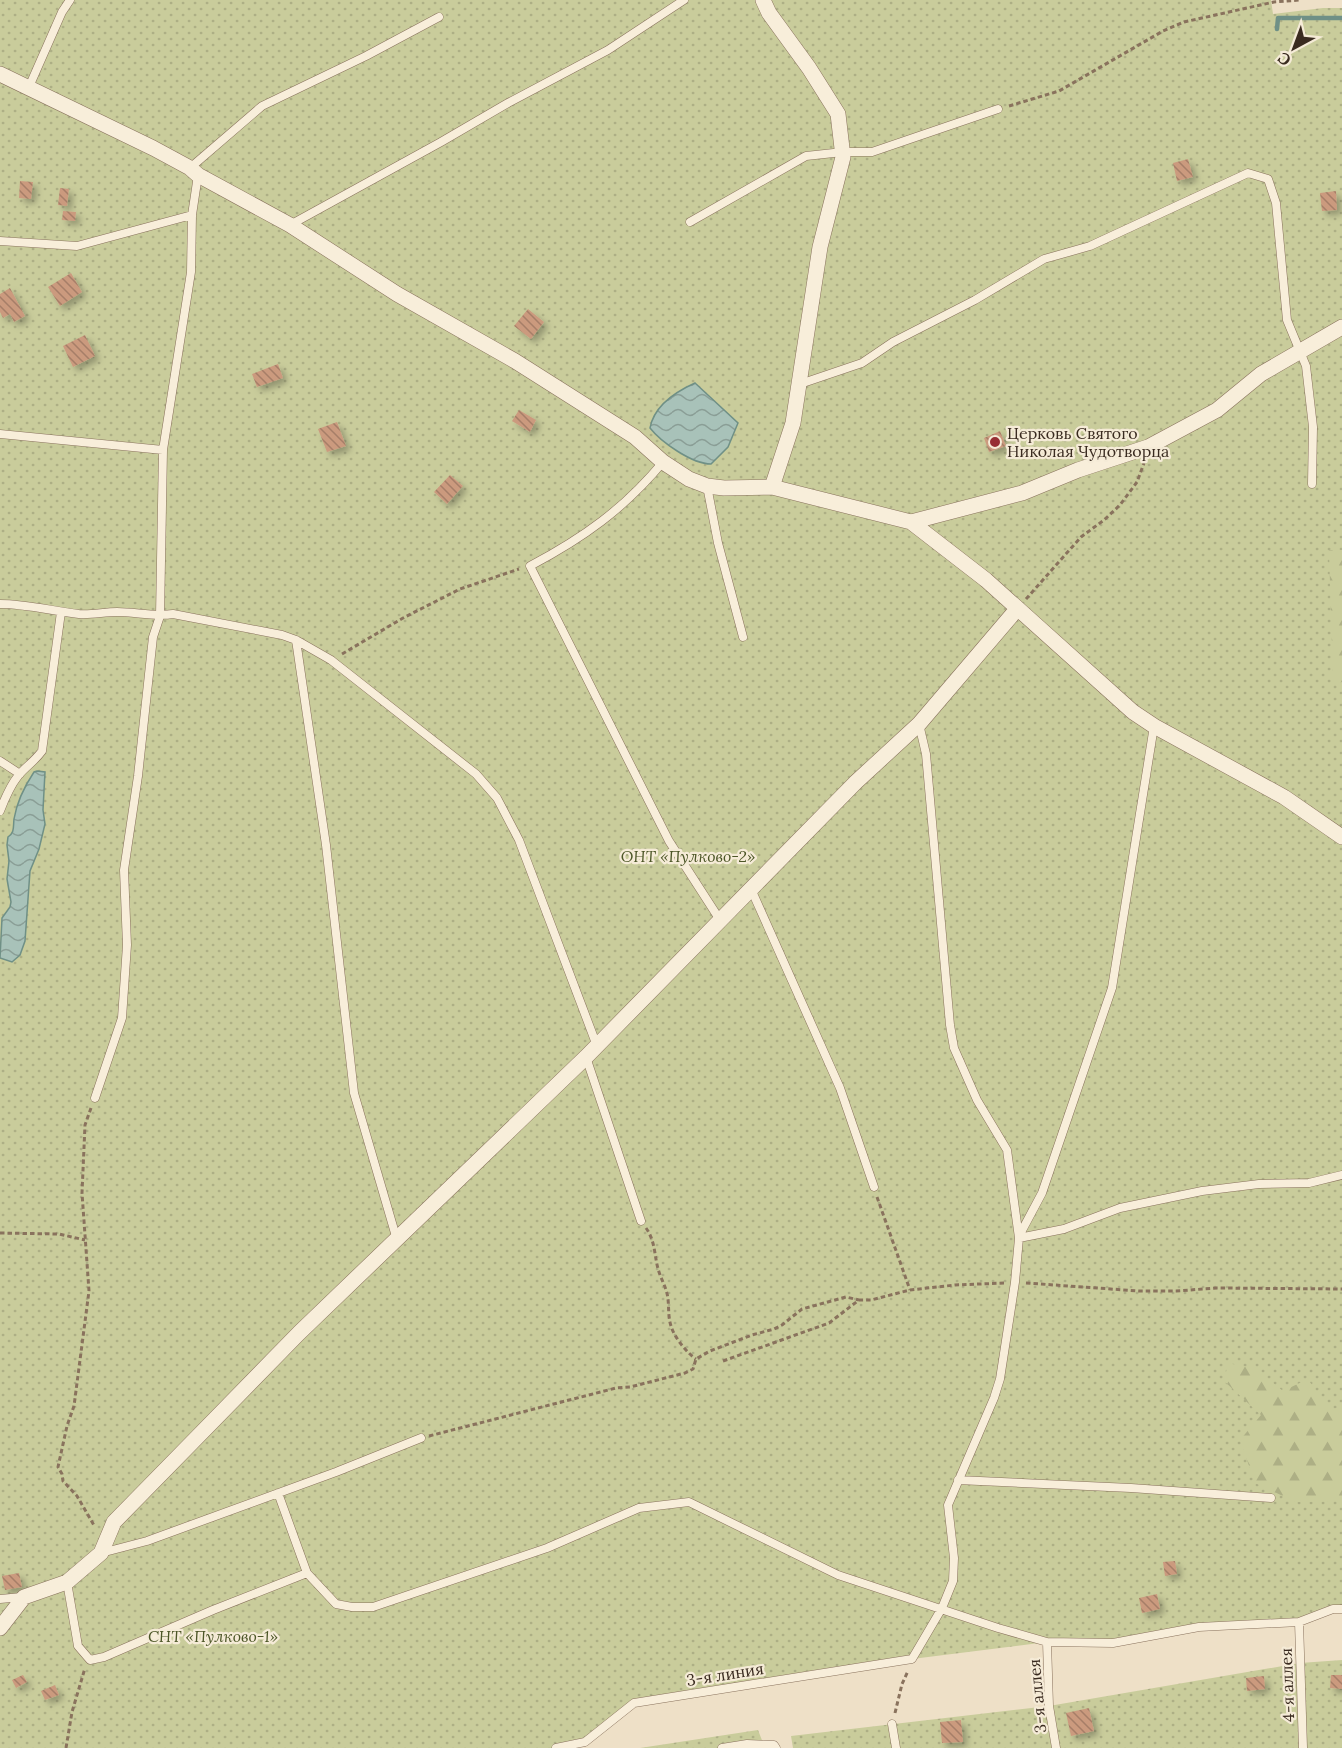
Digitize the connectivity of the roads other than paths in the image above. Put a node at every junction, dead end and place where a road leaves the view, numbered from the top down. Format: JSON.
{"nodes":[{"id":1,"x":70,"y":0,"type":"edge"},
{"id":2,"x":684,"y":0,"type":"edge"},
{"id":3,"x":763,"y":0,"type":"edge"},
{"id":4,"x":439,"y":17,"type":"dead end"},
{"id":5,"x":0,"y":74,"type":"edge"},
{"id":6,"x":29,"y":87,"type":"junction"},
{"id":7,"x":998,"y":109,"type":"road end"},
{"id":8,"x":843,"y":152,"type":"junction"},
{"id":9,"x":194,"y":172,"type":"junction"},
{"id":10,"x":192,"y":215,"type":"junction"},
{"id":11,"x":690,"y":222,"type":"dead end"},
{"id":12,"x":290,"y":225,"type":"junction"},
{"id":13,"x":0,"y":240,"type":"edge"},
{"id":14,"x":1342,"y":327,"type":"edge"},
{"id":15,"x":1299,"y":352,"type":"junction"},
{"id":16,"x":800,"y":384,"type":"junction"},
{"id":17,"x":0,"y":434,"type":"edge"},
{"id":18,"x":163,"y":450,"type":"junction"},
{"id":19,"x":663,"y":462,"type":"junction"},
{"id":20,"x":1312,"y":484,"type":"dead end"},
{"id":21,"x":707,"y":486,"type":"junction"},
{"id":22,"x":772,"y":487,"type":"junction"},
{"id":23,"x":911,"y":522,"type":"junction"},
{"id":24,"x":0,"y":604,"type":"edge"},
{"id":25,"x":1017,"y":609,"type":"junction"},
{"id":26,"x":60,"y":612,"type":"junction"},
{"id":27,"x":160,"y":616,"type":"junction"},
{"id":28,"x":743,"y":637,"type":"dead end"},
{"id":29,"x":296,"y":640,"type":"junction"},
{"id":30,"x":919,"y":724,"type":"junction"},
{"id":31,"x":1154,"y":726,"type":"junction"},
{"id":32,"x":0,"y":761,"type":"edge"},
{"id":33,"x":20,"y":774,"type":"junction"},
{"id":34,"x":0,"y":811,"type":"edge"},
{"id":35,"x":1342,"y":837,"type":"edge"},
{"id":36,"x":751,"y":889,"type":"junction"},
{"id":37,"x":720,"y":920,"type":"junction"},
{"id":38,"x":592,"y":1051,"type":"junction"},
{"id":39,"x":95,"y":1098,"type":"road end"},
{"id":40,"x":1342,"y":1175,"type":"edge"},
{"id":41,"x":874,"y":1187,"type":"road end"},
{"id":42,"x":641,"y":1221,"type":"road end"},
{"id":43,"x":1019,"y":1238,"type":"junction"},
{"id":44,"x":397,"y":1240,"type":"junction"},
{"id":45,"x":421,"y":1438,"type":"road end"},
{"id":46,"x":958,"y":1480,"type":"junction"},
{"id":47,"x":279,"y":1492,"type":"junction"},
{"id":48,"x":1271,"y":1498,"type":"dead end"},
{"id":49,"x":103,"y":1548,"type":"junction"},
{"id":50,"x":307,"y":1573,"type":"junction"},
{"id":51,"x":67,"y":1582,"type":"junction"},
{"id":52,"x":24,"y":1597,"type":"junction"},
{"id":53,"x":0,"y":1599,"type":"edge"},
{"id":54,"x":942,"y":1608,"type":"junction"},
{"id":55,"x":1342,"y":1609,"type":"edge"},
{"id":56,"x":1299,"y":1622,"type":"junction"},
{"id":57,"x":0,"y":1628,"type":"edge"},
{"id":58,"x":1047,"y":1642,"type":"junction"},
{"id":59,"x":892,"y":1724,"type":"road end"},
{"id":60,"x":556,"y":1748,"type":"edge"},
{"id":61,"x":722,"y":1748,"type":"edge"},
{"id":62,"x":776,"y":1748,"type":"edge"},
{"id":63,"x":896,"y":1748,"type":"edge"},
{"id":64,"x":1056,"y":1748,"type":"edge"},
{"id":65,"x":1303,"y":1748,"type":"edge"}],
"edges":[{"from":1,"to":6,"type":"lane"},
{"from":2,"to":12,"type":"lane"},
{"from":3,"to":8,"type":"street"},
{"from":4,"to":9,"type":"lane"},
{"from":5,"to":6,"type":"street"},
{"from":6,"to":9,"type":"street"},
{"from":7,"to":8,"type":"lane"},
{"from":8,"to":11,"type":"lane"},
{"from":8,"to":16,"type":"street"},
{"from":9,"to":10,"type":"lane"},
{"from":9,"to":12,"type":"street"},
{"from":10,"to":13,"type":"lane"},
{"from":10,"to":18,"type":"lane"},
{"from":12,"to":19,"type":"street"},
{"from":14,"to":15,"type":"street"},
{"from":15,"to":16,"type":"lane"},
{"from":15,"to":20,"type":"lane"},
{"from":15,"to":23,"type":"street"},
{"from":16,"to":22,"type":"street"},
{"from":17,"to":18,"type":"lane"},
{"from":18,"to":27,"type":"lane"},
{"from":19,"to":21,"type":"street"},
{"from":19,"to":37,"type":"lane"},
{"from":21,"to":22,"type":"street"},
{"from":21,"to":28,"type":"lane"},
{"from":22,"to":23,"type":"street"},
{"from":23,"to":25,"type":"street"},
{"from":24,"to":26,"type":"lane"},
{"from":25,"to":30,"type":"street"},
{"from":25,"to":31,"type":"street"},
{"from":26,"to":27,"type":"lane"},
{"from":26,"to":33,"type":"lane"},
{"from":27,"to":29,"type":"lane"},
{"from":27,"to":39,"type":"lane"},
{"from":29,"to":38,"type":"lane"},
{"from":29,"to":44,"type":"lane"},
{"from":30,"to":36,"type":"street"},
{"from":30,"to":43,"type":"lane"},
{"from":31,"to":35,"type":"street"},
{"from":31,"to":43,"type":"lane"},
{"from":32,"to":33,"type":"lane"},
{"from":33,"to":34,"type":"lane"},
{"from":36,"to":37,"type":"street"},
{"from":36,"to":41,"type":"lane"},
{"from":37,"to":38,"type":"street"},
{"from":38,"to":42,"type":"lane"},
{"from":38,"to":44,"type":"street"},
{"from":40,"to":43,"type":"lane"},
{"from":43,"to":46,"type":"lane"},
{"from":44,"to":49,"type":"street"},
{"from":45,"to":47,"type":"lane"},
{"from":46,"to":48,"type":"lane"},
{"from":46,"to":54,"type":"lane"},
{"from":47,"to":49,"type":"lane"},
{"from":47,"to":50,"type":"lane"},
{"from":49,"to":51,"type":"street"},
{"from":50,"to":51,"type":"lane"},
{"from":50,"to":54,"type":"lane"},
{"from":51,"to":52,"type":"street"},
{"from":52,"to":53,"type":"lane"},
{"from":52,"to":57,"type":"street"},
{"from":54,"to":58,"type":"lane"},
{"from":54,"to":60,"type":"lane","name":"3-я линия"},
{"from":55,"to":56,"type":"lane"},
{"from":56,"to":58,"type":"lane"},
{"from":56,"to":65,"type":"lane","name":"4-я аллея"},
{"from":58,"to":64,"type":"lane","name":"3-я аллея"},
{"from":59,"to":63,"type":"lane"},
{"from":61,"to":62,"type":"lane"}]}
